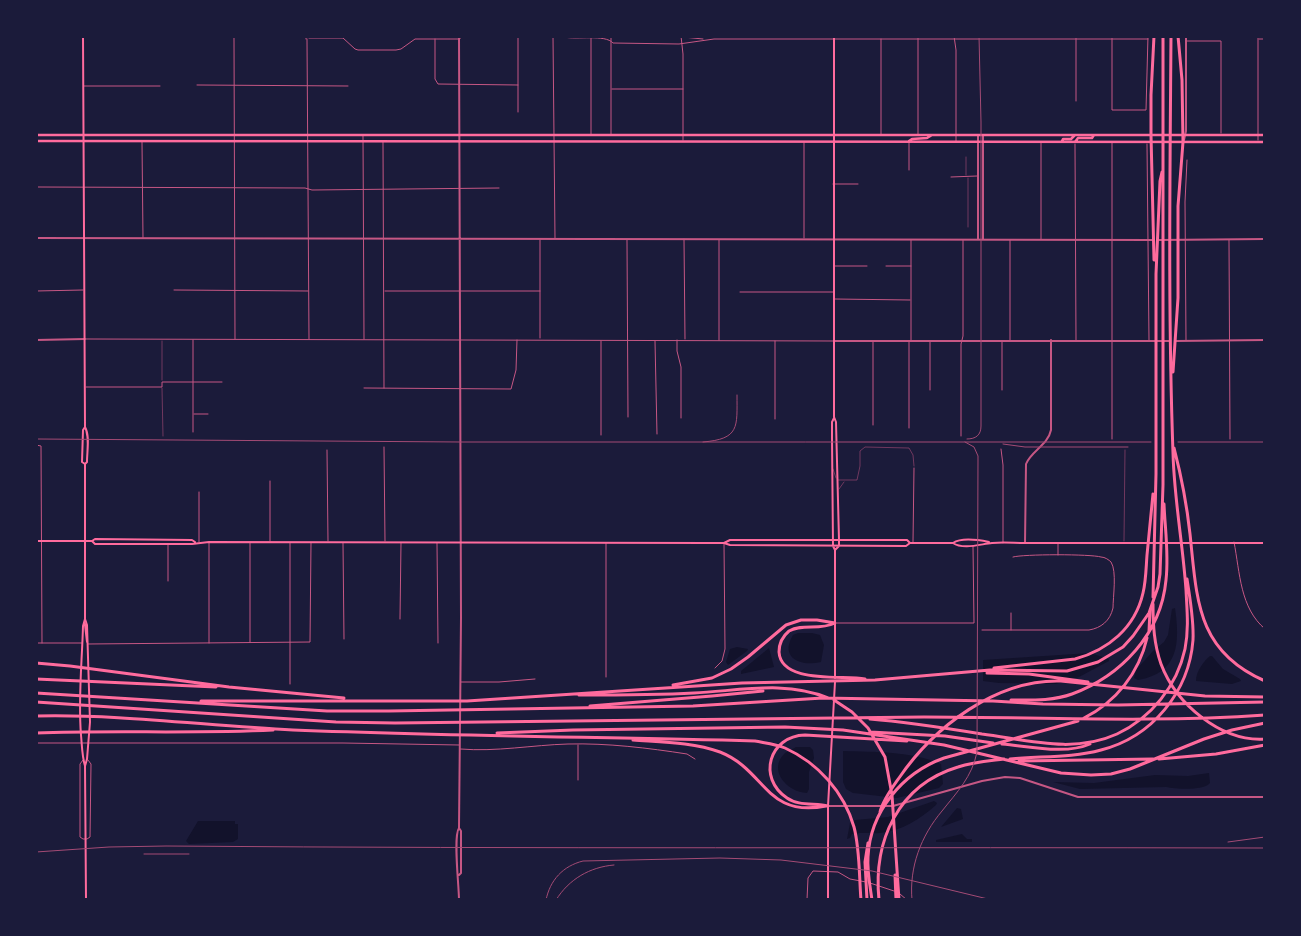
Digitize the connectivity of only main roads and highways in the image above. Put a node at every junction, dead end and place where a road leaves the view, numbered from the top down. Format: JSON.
{"nodes":[{"id":1,"x":1154,"y":36,"type":"edge"},
{"id":2,"x":1163,"y":36,"type":"edge"},
{"id":3,"x":1172,"y":36,"type":"edge"},
{"id":4,"x":1178,"y":36,"type":"edge"},
{"id":5,"x":83,"y":37,"type":"edge"},
{"id":6,"x":834,"y":37,"type":"edge"},
{"id":7,"x":84,"y":134,"type":"junction"},
{"id":8,"x":1151,"y":134,"type":"junction"},
{"id":9,"x":1184,"y":134,"type":"junction"},
{"id":10,"x":36,"y":135,"type":"edge"},
{"id":11,"x":833,"y":135,"type":"junction"},
{"id":12,"x":932,"y":135,"type":"junction"},
{"id":13,"x":1075,"y":135,"type":"junction"},
{"id":14,"x":1094,"y":135,"type":"junction"},
{"id":15,"x":1265,"y":135,"type":"edge"},
{"id":16,"x":36,"y":141,"type":"edge"},
{"id":17,"x":84,"y":141,"type":"junction"},
{"id":18,"x":832,"y":141,"type":"junction"},
{"id":19,"x":909,"y":141,"type":"junction"},
{"id":20,"x":1061,"y":142,"type":"junction"},
{"id":21,"x":1075,"y":142,"type":"junction"},
{"id":22,"x":1183,"y":142,"type":"junction"},
{"id":23,"x":1265,"y":142,"type":"edge"},
{"id":24,"x":1149,"y":143,"type":"junction"},
{"id":25,"x":1164,"y":168,"type":"junction"},
{"id":26,"x":1155,"y":224,"type":"junction"},
{"id":27,"x":1173,"y":355,"type":"junction"},
{"id":28,"x":834,"y":417,"type":"junction"},
{"id":29,"x":1174,"y":457,"type":"junction"},
{"id":30,"x":1156,"y":474,"type":"junction"},
{"id":31,"x":1163,"y":526,"type":"junction"},
{"id":32,"x":833,"y":540,"type":"junction"},
{"id":33,"x":839,"y":540,"type":"junction"},
{"id":34,"x":36,"y":541,"type":"edge"},
{"id":35,"x":86,"y":541,"type":"junction"},
{"id":36,"x":92,"y":541,"type":"junction"},
{"id":37,"x":197,"y":542,"type":"junction"},
{"id":38,"x":724,"y":543,"type":"junction"},
{"id":39,"x":912,"y":543,"type":"junction"},
{"id":40,"x":953,"y":543,"type":"junction"},
{"id":41,"x":991,"y":543,"type":"junction"},
{"id":42,"x":1265,"y":543,"type":"edge"},
{"id":43,"x":833,"y":546,"type":"junction"},
{"id":44,"x":839,"y":546,"type":"junction"},
{"id":45,"x":835,"y":550,"type":"junction"},
{"id":46,"x":1184,"y":559,"type":"junction"},
{"id":47,"x":1153,"y":589,"type":"junction"},
{"id":48,"x":85,"y":619,"type":"junction"},
{"id":49,"x":84,"y":623,"type":"junction"},
{"id":50,"x":835,"y":623,"type":"junction"},
{"id":51,"x":87,"y":644,"type":"junction"},
{"id":52,"x":36,"y":663,"type":"edge"},
{"id":53,"x":977,"y":672,"type":"junction"},
{"id":54,"x":826,"y":678,"type":"junction"},
{"id":55,"x":36,"y":679,"type":"edge"},
{"id":56,"x":81,"y":680,"type":"junction"},
{"id":57,"x":89,"y":680,"type":"junction"},
{"id":58,"x":1265,"y":681,"type":"edge"},
{"id":59,"x":1101,"y":685,"type":"junction"},
{"id":60,"x":229,"y":687,"type":"junction"},
{"id":61,"x":649,"y":688,"type":"junction"},
{"id":62,"x":783,"y":688,"type":"junction"},
{"id":63,"x":36,"y":693,"type":"edge"},
{"id":64,"x":555,"y":695,"type":"junction"},
{"id":65,"x":1265,"y":697,"type":"edge"},
{"id":66,"x":362,"y":700,"type":"junction"},
{"id":67,"x":168,"y":701,"type":"junction"},
{"id":68,"x":993,"y":701,"type":"junction"},
{"id":69,"x":36,"y":702,"type":"edge"},
{"id":70,"x":1265,"y":702,"type":"edge"},
{"id":71,"x":556,"y":708,"type":"junction"},
{"id":72,"x":1265,"y":715,"type":"edge"},
{"id":73,"x":36,"y":717,"type":"edge"},
{"id":74,"x":847,"y":717,"type":"junction"},
{"id":75,"x":1265,"y":723,"type":"edge"},
{"id":76,"x":290,"y":730,"type":"junction"},
{"id":77,"x":852,"y":731,"type":"junction"},
{"id":78,"x":81,"y":732,"type":"junction"},
{"id":79,"x":89,"y":732,"type":"junction"},
{"id":80,"x":36,"y":733,"type":"edge"},
{"id":81,"x":467,"y":734,"type":"junction"},
{"id":82,"x":602,"y":738,"type":"junction"},
{"id":83,"x":1265,"y":739,"type":"edge"},
{"id":84,"x":923,"y":742,"type":"junction"},
{"id":85,"x":1096,"y":742,"type":"junction"},
{"id":86,"x":1265,"y":745,"type":"edge"},
{"id":87,"x":988,"y":761,"type":"junction"},
{"id":88,"x":85,"y":766,"type":"junction"},
{"id":89,"x":828,"y":806,"type":"junction"},
{"id":90,"x":880,"y":813,"type":"junction"},
{"id":91,"x":871,"y":839,"type":"junction"},
{"id":92,"x":86,"y":900,"type":"edge"},
{"id":93,"x":828,"y":900,"type":"edge"},
{"id":94,"x":861,"y":900,"type":"edge"},
{"id":95,"x":866,"y":900,"type":"edge"},
{"id":96,"x":872,"y":900,"type":"edge"},
{"id":97,"x":880,"y":900,"type":"edge"},
{"id":98,"x":898,"y":900,"type":"edge"}],
"edges":[{"from":1,"to":8,"type":"highway"},
{"from":2,"to":25,"type":"highway"},
{"from":3,"to":27,"type":"highway"},
{"from":4,"to":9,"type":"highway"},
{"from":5,"to":7,"type":"main road"},
{"from":6,"to":11,"type":"main road"},
{"from":7,"to":10,"type":"main road"},
{"from":7,"to":11,"type":"main road"},
{"from":7,"to":17,"type":"main road"},
{"from":8,"to":9,"type":"main road"},
{"from":8,"to":14,"type":"main road"},
{"from":8,"to":24,"type":"highway"},
{"from":9,"to":15,"type":"main road"},
{"from":9,"to":22,"type":"highway"},
{"from":11,"to":12,"type":"main road"},
{"from":11,"to":18,"type":"main road"},
{"from":12,"to":13,"type":"main road"},
{"from":12,"to":19,"type":"main road"},
{"from":13,"to":14,"type":"main road"},
{"from":13,"to":20,"type":"main road"},
{"from":14,"to":21,"type":"main road"},
{"from":16,"to":17,"type":"main road"},
{"from":17,"to":18,"type":"main road"},
{"from":17,"to":35,"type":"main road"},
{"from":18,"to":19,"type":"main road"},
{"from":18,"to":28,"type":"main road"},
{"from":19,"to":20,"type":"main road"},
{"from":20,"to":21,"type":"main road"},
{"from":21,"to":24,"type":"main road"},
{"from":22,"to":23,"type":"main road"},
{"from":22,"to":24,"type":"main road"},
{"from":22,"to":27,"type":"highway"},
{"from":24,"to":26,"type":"highway"},
{"from":25,"to":26,"type":"highway"},
{"from":25,"to":31,"type":"highway"},
{"from":26,"to":30,"type":"highway"},
{"from":27,"to":29,"type":"highway"},
{"from":28,"to":32,"type":"main road"},
{"from":28,"to":33,"type":"main road"},
{"from":29,"to":46,"type":"highway"},
{"from":29,"to":58,"type":"highway"},
{"from":30,"to":47,"type":"highway"},
{"from":30,"to":53,"type":"highway"},
{"from":31,"to":53,"type":"highway"},
{"from":31,"to":68,"type":"highway"},
{"from":32,"to":33,"type":"main road"},
{"from":32,"to":38,"type":"main road"},
{"from":32,"to":43,"type":"main road"},
{"from":33,"to":39,"type":"main road"},
{"from":33,"to":44,"type":"main road"},
{"from":34,"to":35,"type":"main road"},
{"from":35,"to":36,"type":"main road"},
{"from":35,"to":48,"type":"main road"},
{"from":36,"to":37,"type":"main road"},
{"from":36,"to":37,"type":"main road"},
{"from":37,"to":38,"type":"main road"},
{"from":38,"to":43,"type":"main road"},
{"from":39,"to":40,"type":"main road"},
{"from":39,"to":44,"type":"main road"},
{"from":40,"to":41,"type":"main road"},
{"from":40,"to":41,"type":"main road"},
{"from":41,"to":42,"type":"main road"},
{"from":43,"to":44,"type":"main road"},
{"from":43,"to":45,"type":"main road"},
{"from":44,"to":45,"type":"main road"},
{"from":45,"to":50,"type":"main road"},
{"from":46,"to":85,"type":"highway"},
{"from":46,"to":87,"type":"highway"},
{"from":47,"to":83,"type":"highway"},
{"from":47,"to":90,"type":"highway"},
{"from":48,"to":49,"type":"main road"},
{"from":48,"to":51,"type":"main road"},
{"from":49,"to":51,"type":"main road"},
{"from":49,"to":56,"type":"main road"},
{"from":50,"to":54,"type":"highway"},
{"from":50,"to":61,"type":"highway"},
{"from":50,"to":89,"type":"main road"},
{"from":51,"to":57,"type":"main road"},
{"from":52,"to":60,"type":"highway"},
{"from":53,"to":54,"type":"highway"},
{"from":53,"to":59,"type":"highway"},
{"from":54,"to":61,"type":"highway"},
{"from":55,"to":56,"type":"highway"},
{"from":56,"to":57,"type":"highway"},
{"from":56,"to":78,"type":"main road"},
{"from":57,"to":60,"type":"highway"},
{"from":57,"to":79,"type":"main road"},
{"from":59,"to":65,"type":"highway"},
{"from":59,"to":90,"type":"highway"},
{"from":60,"to":66,"type":"highway"},
{"from":61,"to":64,"type":"highway"},
{"from":62,"to":64,"type":"highway"},
{"from":62,"to":71,"type":"highway"},
{"from":62,"to":98,"type":"highway"},
{"from":63,"to":67,"type":"highway"},
{"from":64,"to":66,"type":"highway"},
{"from":66,"to":67,"type":"highway"},
{"from":67,"to":71,"type":"highway"},
{"from":68,"to":70,"type":"highway"},
{"from":68,"to":71,"type":"highway"},
{"from":69,"to":74,"type":"highway"},
{"from":72,"to":74,"type":"highway"},
{"from":73,"to":76,"type":"highway"},
{"from":74,"to":85,"type":"highway"},
{"from":75,"to":84,"type":"highway"},
{"from":76,"to":79,"type":"highway"},
{"from":76,"to":81,"type":"highway"},
{"from":77,"to":81,"type":"highway"},
{"from":77,"to":84,"type":"highway"},
{"from":77,"to":85,"type":"highway"},
{"from":78,"to":79,"type":"highway"},
{"from":78,"to":80,"type":"highway"},
{"from":78,"to":88,"type":"main road"},
{"from":79,"to":88,"type":"main road"},
{"from":81,"to":82,"type":"highway"},
{"from":82,"to":89,"type":"highway"},
{"from":82,"to":94,"type":"highway"},
{"from":84,"to":89,"type":"highway"},
{"from":86,"to":87,"type":"highway"},
{"from":87,"to":97,"type":"highway"},
{"from":88,"to":92,"type":"main road"},
{"from":89,"to":93,"type":"main road"},
{"from":90,"to":91,"type":"highway"},
{"from":91,"to":95,"type":"highway"},
{"from":91,"to":96,"type":"highway"}]}
